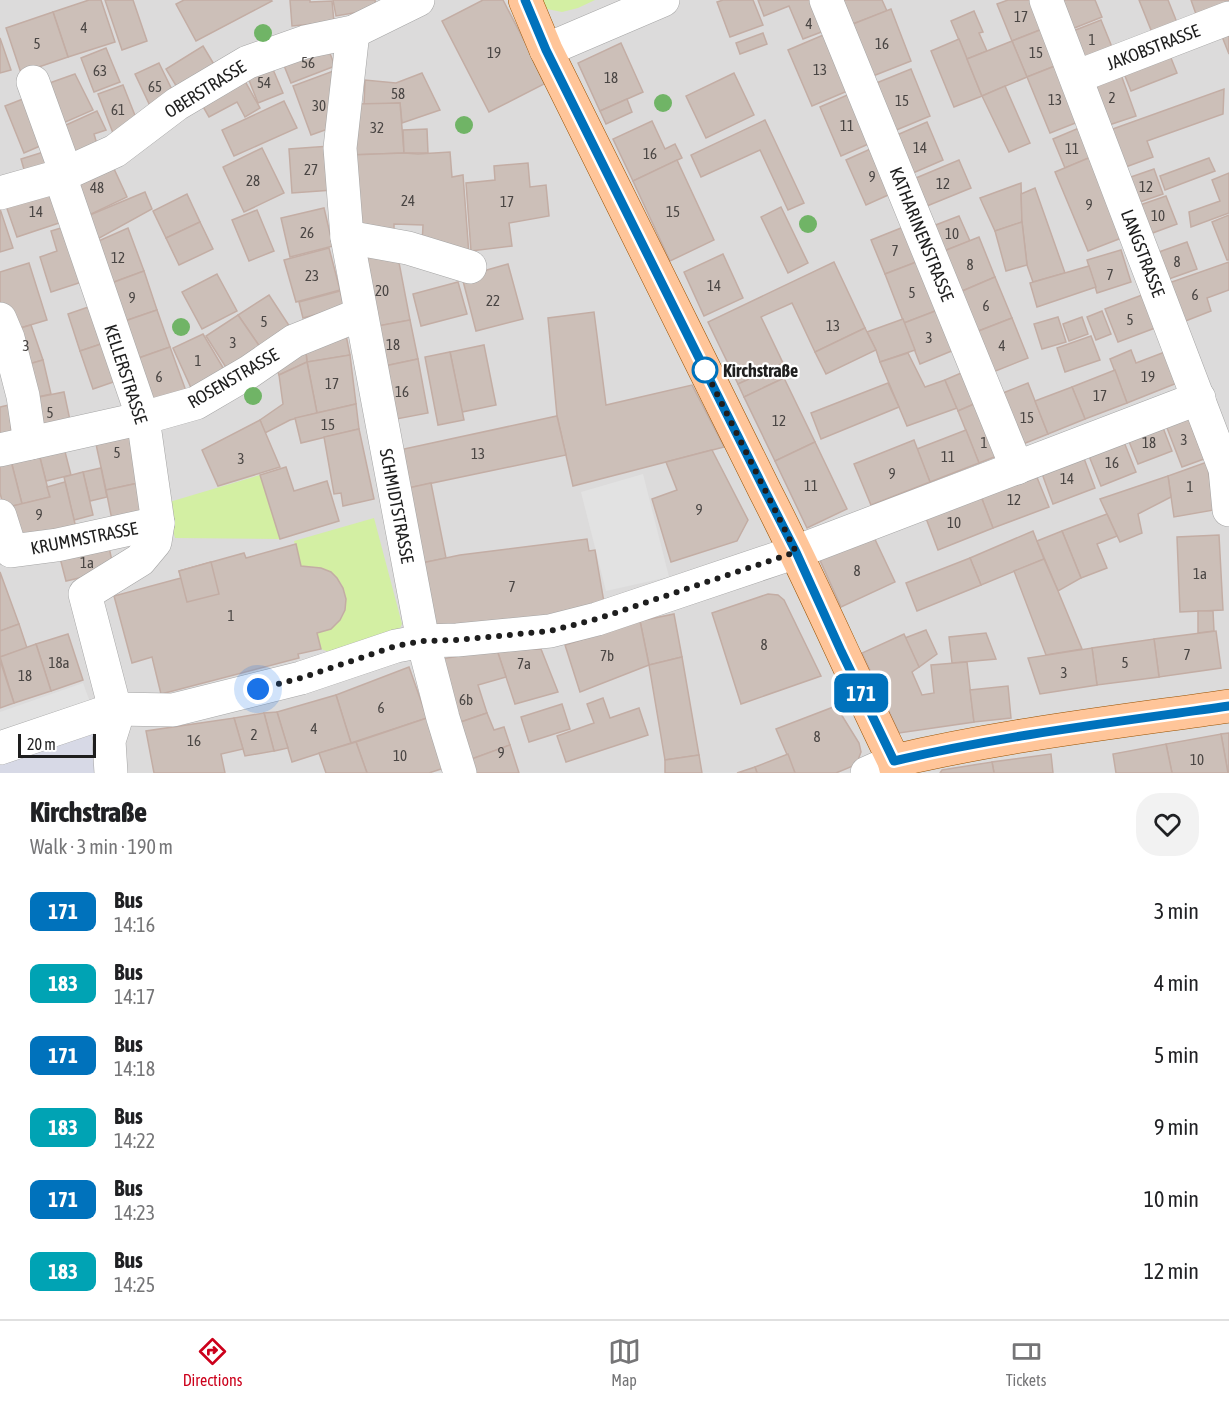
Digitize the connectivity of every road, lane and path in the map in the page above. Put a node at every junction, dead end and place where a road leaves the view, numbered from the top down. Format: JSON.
{"nodes":[{"id":1,"x":418,"y":0,"type":"edge"},
{"id":2,"x":525,"y":0,"type":"edge"},
{"id":3,"x":663,"y":0,"type":"edge"},
{"id":4,"x":826,"y":0,"type":"edge"},
{"id":5,"x":1046,"y":0,"type":"edge"},
{"id":6,"x":1229,"y":18,"type":"edge"},
{"id":7,"x":353,"y":32,"type":"junction"},
{"id":8,"x":546,"y":50,"type":"junction"},
{"id":9,"x":1076,"y":77,"type":"junction"},
{"id":10,"x":33,"y":82,"type":"dead end"},
{"id":11,"x":60,"y":177,"type":"junction"},
{"id":12,"x":0,"y":193,"type":"edge"},
{"id":13,"x":347,"y":237,"type":"junction"},
{"id":14,"x":470,"y":267,"type":"dead end"},
{"id":15,"x":361,"y":314,"type":"junction"},
{"id":16,"x":0,"y":319,"type":"edge"},
{"id":17,"x":1199,"y":398,"type":"junction"},
{"id":18,"x":143,"y":418,"type":"junction"},
{"id":19,"x":15,"y":446,"type":"edge"},
{"id":20,"x":1017,"y":468,"type":"junction"},
{"id":21,"x":1227,"y":468,"type":"edge"},
{"id":22,"x":1229,"y":510,"type":"edge"},
{"id":23,"x":0,"y":516,"type":"edge"},
{"id":24,"x":158,"y":523,"type":"junction"},
{"id":25,"x":796,"y":552,"type":"junction"},
{"id":26,"x":423,"y":641,"type":"junction"},
{"id":27,"x":1229,"y":706,"type":"edge"},
{"id":28,"x":115,"y":709,"type":"junction"},
{"id":29,"x":0,"y":748,"type":"edge"},
{"id":30,"x":886,"y":769,"type":"edge"},
{"id":31,"x":111,"y":773,"type":"edge"},
{"id":32,"x":460,"y":773,"type":"edge"}],
"edges":[{"from":1,"to":7,"type":"street","name":"OBERSTRASSE"},
{"from":2,"to":8,"type":"main road"},
{"from":3,"to":8,"type":"street"},
{"from":4,"to":20,"type":"street","name":"KATHARINENSTRASSE"},
{"from":5,"to":9,"type":"street","name":"LANGSTRASSE"},
{"from":6,"to":9,"type":"street","name":"JAKOBSTRASSE"},
{"from":7,"to":11,"type":"street","name":"OBERSTRASSE"},
{"from":7,"to":13,"type":"street","name":"SCHMIDTSTRASSE"},
{"from":8,"to":25,"type":"main road"},
{"from":9,"to":17,"type":"street","name":"LANGSTRASSE"},
{"from":10,"to":11,"type":"street","name":"KELLERSTRASSE"},
{"from":11,"to":12,"type":"street","name":"OBERSTRASSE"},
{"from":11,"to":18,"type":"street","name":"KELLERSTRASSE"},
{"from":13,"to":14,"type":"street"},
{"from":13,"to":15,"type":"street","name":"SCHMIDTSTRASSE"},
{"from":15,"to":18,"type":"street","name":"ROSENSTRASSE"},
{"from":15,"to":26,"type":"street","name":"SCHMIDTSTRASSE"},
{"from":16,"to":19,"type":"street"},
{"from":17,"to":20,"type":"street"},
{"from":17,"to":21,"type":"street","name":"LANGSTRASSE"},
{"from":18,"to":19,"type":"street","name":"ROSENSTRASSE"},
{"from":18,"to":24,"type":"street","name":"KELLERSTRASSE"},
{"from":20,"to":25,"type":"street"},
{"from":21,"to":22,"type":"street","name":"LANGSTRASSE"},
{"from":23,"to":24,"type":"street","name":"KRUMMSTRASSE"},
{"from":24,"to":28,"type":"street","name":"KELLERSTRASSE"},
{"from":25,"to":26,"type":"street"},
{"from":25,"to":30,"type":"main road"},
{"from":26,"to":28,"type":"street"},
{"from":26,"to":32,"type":"street","name":"SCHMIDTSTRASSE"},
{"from":27,"to":30,"type":"main road"},
{"from":28,"to":29,"type":"street"},
{"from":28,"to":31,"type":"street"}]}
